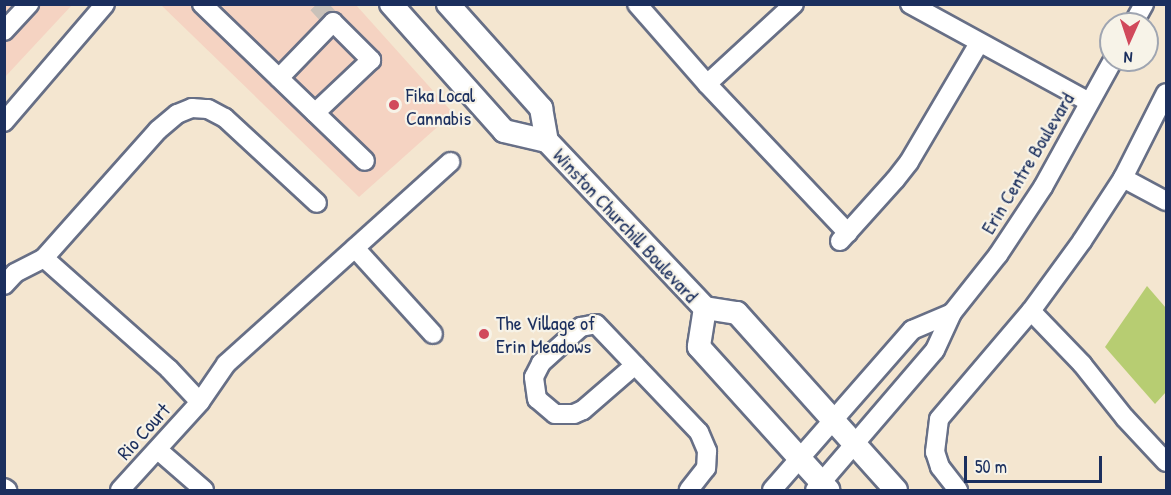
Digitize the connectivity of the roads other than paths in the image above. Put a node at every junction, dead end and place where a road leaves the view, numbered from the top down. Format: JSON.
{"nodes":[{"id":1,"x":28,"y":4,"type":"edge"},
{"id":2,"x":105,"y":4,"type":"edge"},
{"id":3,"x":202,"y":4,"type":"edge"},
{"id":4,"x":391,"y":4,"type":"edge"},
{"id":5,"x":448,"y":4,"type":"edge"},
{"id":6,"x":637,"y":4,"type":"edge"},
{"id":7,"x":794,"y":4,"type":"edge"},
{"id":8,"x":910,"y":4,"type":"edge"},
{"id":9,"x":4,"y":31,"type":"edge"},
{"id":10,"x":979,"y":43,"type":"junction"},
{"id":11,"x":1106,"y":72,"type":"edge"},
{"id":12,"x":279,"y":78,"type":"junction"},
{"id":13,"x":707,"y":84,"type":"junction"},
{"id":14,"x":1167,"y":93,"type":"edge"},
{"id":15,"x":1089,"y":102,"type":"junction"},
{"id":16,"x":8,"y":112,"type":"edge"},
{"id":17,"x":315,"y":113,"type":"junction"},
{"id":18,"x":547,"y":141,"type":"junction"},
{"id":19,"x":365,"y":161,"type":"dead end"},
{"id":20,"x":450,"y":162,"type":"dead end"},
{"id":21,"x":1123,"y":178,"type":"junction"},
{"id":22,"x":1167,"y":201,"type":"edge"},
{"id":23,"x":317,"y":203,"type":"dead end"},
{"id":24,"x":355,"y":248,"type":"junction"},
{"id":25,"x":44,"y":258,"type":"junction"},
{"id":26,"x":4,"y":285,"type":"edge"},
{"id":27,"x":705,"y":308,"type":"junction"},
{"id":28,"x":1031,"y":311,"type":"junction"},
{"id":29,"x":952,"y":313,"type":"junction"},
{"id":30,"x":433,"y":334,"type":"dead end"},
{"id":31,"x":636,"y":365,"type":"junction"},
{"id":32,"x":200,"y":402,"type":"junction"},
{"id":33,"x":833,"y":420,"type":"junction"},
{"id":34,"x":854,"y":444,"type":"junction"},
{"id":35,"x":158,"y":450,"type":"junction"},
{"id":36,"x":799,"y":459,"type":"junction"},
{"id":37,"x":1167,"y":462,"type":"edge"},
{"id":38,"x":821,"y":488,"type":"edge"},
{"id":39,"x":120,"y":490,"type":"edge"},
{"id":40,"x":204,"y":490,"type":"edge"},
{"id":41,"x":689,"y":490,"type":"edge"},
{"id":42,"x":772,"y":490,"type":"edge"},
{"id":43,"x":896,"y":490,"type":"edge"},
{"id":44,"x":958,"y":490,"type":"edge"}],
"edges":[{"from":1,"to":9,"type":"street"},
{"from":2,"to":16,"type":"street"},
{"from":3,"to":12,"type":"street"},
{"from":4,"to":18,"type":"main road","name":"Winston Churchill Boulevard"},
{"from":5,"to":18,"type":"main road","name":"Winston Churchill Boulevard"},
{"from":6,"to":13,"type":"street"},
{"from":7,"to":13,"type":"street"},
{"from":8,"to":10,"type":"street"},
{"from":10,"to":13,"type":"street"},
{"from":10,"to":15,"type":"street"},
{"from":11,"to":15,"type":"street","name":"Erin Centre Boulevard"},
{"from":12,"to":17,"type":"street"},
{"from":12,"to":17,"type":"street"},
{"from":14,"to":21,"type":"street"},
{"from":15,"to":29,"type":"street","name":"Erin Centre Boulevard"},
{"from":17,"to":19,"type":"street"},
{"from":18,"to":27,"type":"main road","name":"Winston Churchill Boulevard"},
{"from":20,"to":24,"type":"street","name":"Rio Court"},
{"from":21,"to":22,"type":"street"},
{"from":21,"to":28,"type":"street"},
{"from":23,"to":25,"type":"street"},
{"from":24,"to":30,"type":"street"},
{"from":24,"to":32,"type":"street","name":"Rio Court"},
{"from":25,"to":26,"type":"street"},
{"from":25,"to":32,"type":"street"},
{"from":27,"to":33,"type":"main road","name":"Winston Churchill Boulevard"},
{"from":27,"to":36,"type":"main road","name":"Winston Churchill Boulevard"},
{"from":28,"to":37,"type":"street"},
{"from":28,"to":44,"type":"street"},
{"from":29,"to":33,"type":"street","name":"Erin Centre Boulevard"},
{"from":29,"to":34,"type":"street","name":"Erin Centre Boulevard"},
{"from":31,"to":31,"type":"street"},
{"from":31,"to":41,"type":"street"},
{"from":32,"to":35,"type":"street","name":"Rio Court"},
{"from":33,"to":34,"type":"main road","name":"Winston Churchill Boulevard"},
{"from":33,"to":36,"type":"street","name":"Erin Centre Boulevard"},
{"from":34,"to":38,"type":"street","name":"Erin Centre Boulevard"},
{"from":34,"to":43,"type":"main road","name":"Winston Churchill Boulevard"},
{"from":35,"to":39,"type":"street","name":"Rio Court"},
{"from":35,"to":40,"type":"street"},
{"from":36,"to":38,"type":"main road","name":"Winston Churchill Boulevard"},
{"from":36,"to":42,"type":"street","name":"Erin Centre Boulevard"}]}
